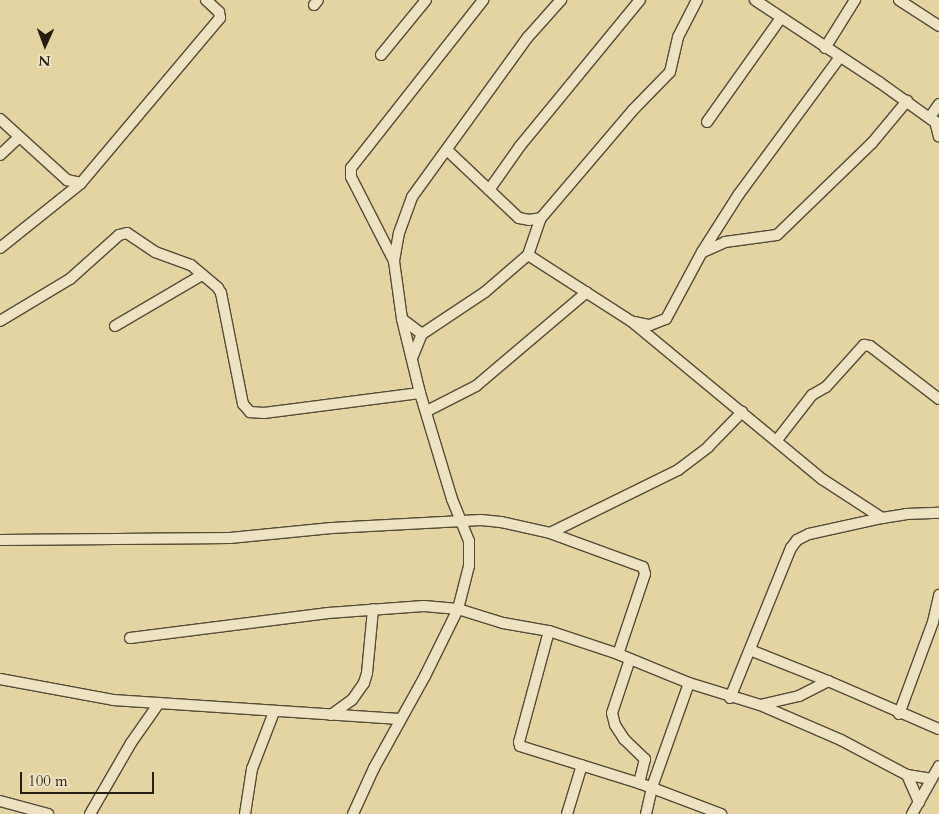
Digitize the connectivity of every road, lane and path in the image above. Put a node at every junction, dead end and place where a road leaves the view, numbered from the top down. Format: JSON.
{"nodes":[{"id":1,"x":206,"y":0,"type":"edge"},
{"id":2,"x":426,"y":0,"type":"edge"},
{"id":3,"x":483,"y":0,"type":"edge"},
{"id":4,"x":560,"y":0,"type":"edge"},
{"id":5,"x":640,"y":0,"type":"edge"},
{"id":6,"x":697,"y":0,"type":"edge"},
{"id":7,"x":755,"y":0,"type":"edge"},
{"id":8,"x":775,"y":0,"type":"edge"},
{"id":9,"x":855,"y":0,"type":"edge"},
{"id":10,"x":899,"y":0,"type":"edge"},
{"id":11,"x":769,"y":10,"type":"junction"},
{"id":12,"x":781,"y":18,"type":"junction"},
{"id":13,"x":939,"y":26,"type":"edge"},
{"id":14,"x":825,"y":48,"type":"junction"},
{"id":15,"x":381,"y":55,"type":"dead end"},
{"id":16,"x":840,"y":57,"type":"junction"},
{"id":17,"x":907,"y":101,"type":"junction"},
{"id":18,"x":939,"y":104,"type":"edge"},
{"id":19,"x":0,"y":119,"type":"edge"},
{"id":20,"x":935,"y":121,"type":"edge"},
{"id":21,"x":707,"y":122,"type":"dead end"},
{"id":22,"x":19,"y":137,"type":"junction"},
{"id":23,"x":939,"y":137,"type":"edge"},
{"id":24,"x":447,"y":150,"type":"junction"},
{"id":25,"x":0,"y":155,"type":"edge"},
{"id":26,"x":67,"y":180,"type":"junction"},
{"id":27,"x":81,"y":183,"type":"junction"},
{"id":28,"x":489,"y":190,"type":"junction"},
{"id":29,"x":69,"y":193,"type":"junction"},
{"id":30,"x":541,"y":218,"type":"junction"},
{"id":31,"x":0,"y":248,"type":"edge"},
{"id":32,"x":702,"y":252,"type":"junction"},
{"id":33,"x":528,"y":255,"type":"junction"},
{"id":34,"x":394,"y":261,"type":"junction"},
{"id":35,"x":202,"y":275,"type":"junction"},
{"id":36,"x":587,"y":292,"type":"junction"},
{"id":37,"x":402,"y":319,"type":"junction"},
{"id":38,"x":0,"y":321,"type":"edge"},
{"id":39,"x":631,"y":321,"type":"junction"},
{"id":40,"x":115,"y":326,"type":"dead end"},
{"id":41,"x":422,"y":334,"type":"junction"},
{"id":42,"x":412,"y":358,"type":"junction"},
{"id":43,"x":420,"y":393,"type":"junction"},
{"id":44,"x":939,"y":399,"type":"edge"},
{"id":45,"x":427,"y":411,"type":"junction"},
{"id":46,"x":742,"y":412,"type":"junction"},
{"id":47,"x":776,"y":440,"type":"junction"},
{"id":48,"x":939,"y":513,"type":"edge"},
{"id":49,"x":882,"y":518,"type":"junction"},
{"id":50,"x":462,"y":521,"type":"junction"},
{"id":51,"x":550,"y":533,"type":"junction"},
{"id":52,"x":0,"y":540,"type":"edge"},
{"id":53,"x":939,"y":595,"type":"edge"},
{"id":54,"x":373,"y":609,"type":"junction"},
{"id":55,"x":458,"y":609,"type":"junction"},
{"id":56,"x":549,"y":631,"type":"junction"},
{"id":57,"x":130,"y":638,"type":"dead end"},
{"id":58,"x":750,"y":650,"type":"junction"},
{"id":59,"x":618,"y":654,"type":"junction"},
{"id":60,"x":630,"y":659,"type":"junction"},
{"id":61,"x":0,"y":679,"type":"edge"},
{"id":62,"x":828,"y":682,"type":"junction"},
{"id":63,"x":689,"y":684,"type":"junction"},
{"id":64,"x":730,"y":698,"type":"junction"},
{"id":65,"x":159,"y":703,"type":"junction"},
{"id":66,"x":760,"y":705,"type":"junction"},
{"id":67,"x":274,"y":712,"type":"junction"},
{"id":68,"x":899,"y":714,"type":"junction"},
{"id":69,"x":331,"y":715,"type":"junction"},
{"id":70,"x":399,"y":719,"type":"junction"},
{"id":71,"x":939,"y":729,"type":"edge"},
{"id":72,"x":582,"y":766,"type":"junction"},
{"id":73,"x":939,"y":766,"type":"edge"},
{"id":74,"x":906,"y":775,"type":"junction"},
{"id":75,"x":931,"y":779,"type":"junction"},
{"id":76,"x":639,"y":783,"type":"junction"},
{"id":77,"x":652,"y":788,"type":"junction"},
{"id":78,"x":0,"y":801,"type":"edge"},
{"id":79,"x":919,"y":802,"type":"junction"},
{"id":80,"x":246,"y":813,"type":"edge"},
{"id":81,"x":48,"y":814,"type":"edge"},
{"id":82,"x":90,"y":814,"type":"edge"},
{"id":83,"x":353,"y":814,"type":"edge"},
{"id":84,"x":567,"y":814,"type":"edge"},
{"id":85,"x":646,"y":814,"type":"edge"},
{"id":86,"x":721,"y":814,"type":"edge"},
{"id":87,"x":912,"y":814,"type":"edge"}],
"edges":[{"from":1,"to":27,"type":"street"},
{"from":2,"to":15,"type":"street"},
{"from":3,"to":34,"type":"street"},
{"from":4,"to":24,"type":"street"},
{"from":5,"to":28,"type":"street"},
{"from":6,"to":30,"type":"street"},
{"from":7,"to":11,"type":"street"},
{"from":8,"to":11,"type":"street"},
{"from":9,"to":14,"type":"street"},
{"from":10,"to":13,"type":"street"},
{"from":11,"to":12,"type":"street"},
{"from":12,"to":14,"type":"street"},
{"from":12,"to":21,"type":"street"},
{"from":14,"to":16,"type":"street"},
{"from":16,"to":17,"type":"street"},
{"from":16,"to":32,"type":"street"},
{"from":17,"to":20,"type":"street"},
{"from":17,"to":32,"type":"street"},
{"from":18,"to":20,"type":"street"},
{"from":19,"to":22,"type":"street"},
{"from":20,"to":23,"type":"street"},
{"from":22,"to":25,"type":"street"},
{"from":22,"to":26,"type":"street"},
{"from":24,"to":28,"type":"street"},
{"from":24,"to":34,"type":"street"},
{"from":26,"to":27,"type":"street"},
{"from":26,"to":29,"type":"street"},
{"from":27,"to":29,"type":"street"},
{"from":28,"to":30,"type":"street"},
{"from":29,"to":31,"type":"street"},
{"from":30,"to":33,"type":"street"},
{"from":32,"to":39,"type":"street"},
{"from":33,"to":36,"type":"street"},
{"from":33,"to":41,"type":"street"},
{"from":34,"to":37,"type":"street"},
{"from":35,"to":38,"type":"street"},
{"from":35,"to":40,"type":"street"},
{"from":35,"to":43,"type":"street"},
{"from":36,"to":39,"type":"street"},
{"from":36,"to":45,"type":"street"},
{"from":37,"to":41,"type":"street"},
{"from":37,"to":42,"type":"street"},
{"from":39,"to":46,"type":"street"},
{"from":41,"to":42,"type":"street"},
{"from":42,"to":43,"type":"street"},
{"from":43,"to":45,"type":"street"},
{"from":44,"to":47,"type":"street"},
{"from":45,"to":50,"type":"street"},
{"from":46,"to":47,"type":"street"},
{"from":46,"to":51,"type":"street"},
{"from":47,"to":49,"type":"street"},
{"from":48,"to":49,"type":"street"},
{"from":49,"to":58,"type":"street"},
{"from":50,"to":51,"type":"street"},
{"from":50,"to":52,"type":"street"},
{"from":50,"to":55,"type":"street"},
{"from":51,"to":59,"type":"street"},
{"from":53,"to":68,"type":"street"},
{"from":54,"to":55,"type":"street"},
{"from":54,"to":57,"type":"street"},
{"from":54,"to":69,"type":"street"},
{"from":55,"to":56,"type":"street"},
{"from":55,"to":70,"type":"street"},
{"from":56,"to":59,"type":"street"},
{"from":56,"to":72,"type":"street"},
{"from":58,"to":62,"type":"street"},
{"from":58,"to":64,"type":"street"},
{"from":59,"to":60,"type":"street"},
{"from":60,"to":63,"type":"street"},
{"from":60,"to":76,"type":"street"},
{"from":61,"to":65,"type":"street"},
{"from":62,"to":66,"type":"street"},
{"from":62,"to":68,"type":"street"},
{"from":63,"to":64,"type":"street"},
{"from":63,"to":77,"type":"street"},
{"from":64,"to":66,"type":"street"},
{"from":65,"to":67,"type":"street"},
{"from":65,"to":82,"type":"street"},
{"from":66,"to":74,"type":"street"},
{"from":67,"to":69,"type":"street"},
{"from":67,"to":80,"type":"street"},
{"from":68,"to":71,"type":"street"},
{"from":69,"to":70,"type":"street"},
{"from":70,"to":83,"type":"street"},
{"from":72,"to":76,"type":"street"},
{"from":72,"to":84,"type":"street"},
{"from":73,"to":75,"type":"street"},
{"from":74,"to":75,"type":"street"},
{"from":74,"to":79,"type":"street"},
{"from":75,"to":79,"type":"street"},
{"from":76,"to":77,"type":"street"},
{"from":77,"to":85,"type":"street"},
{"from":77,"to":86,"type":"street"},
{"from":78,"to":81,"type":"street"},
{"from":79,"to":87,"type":"street"}]}
